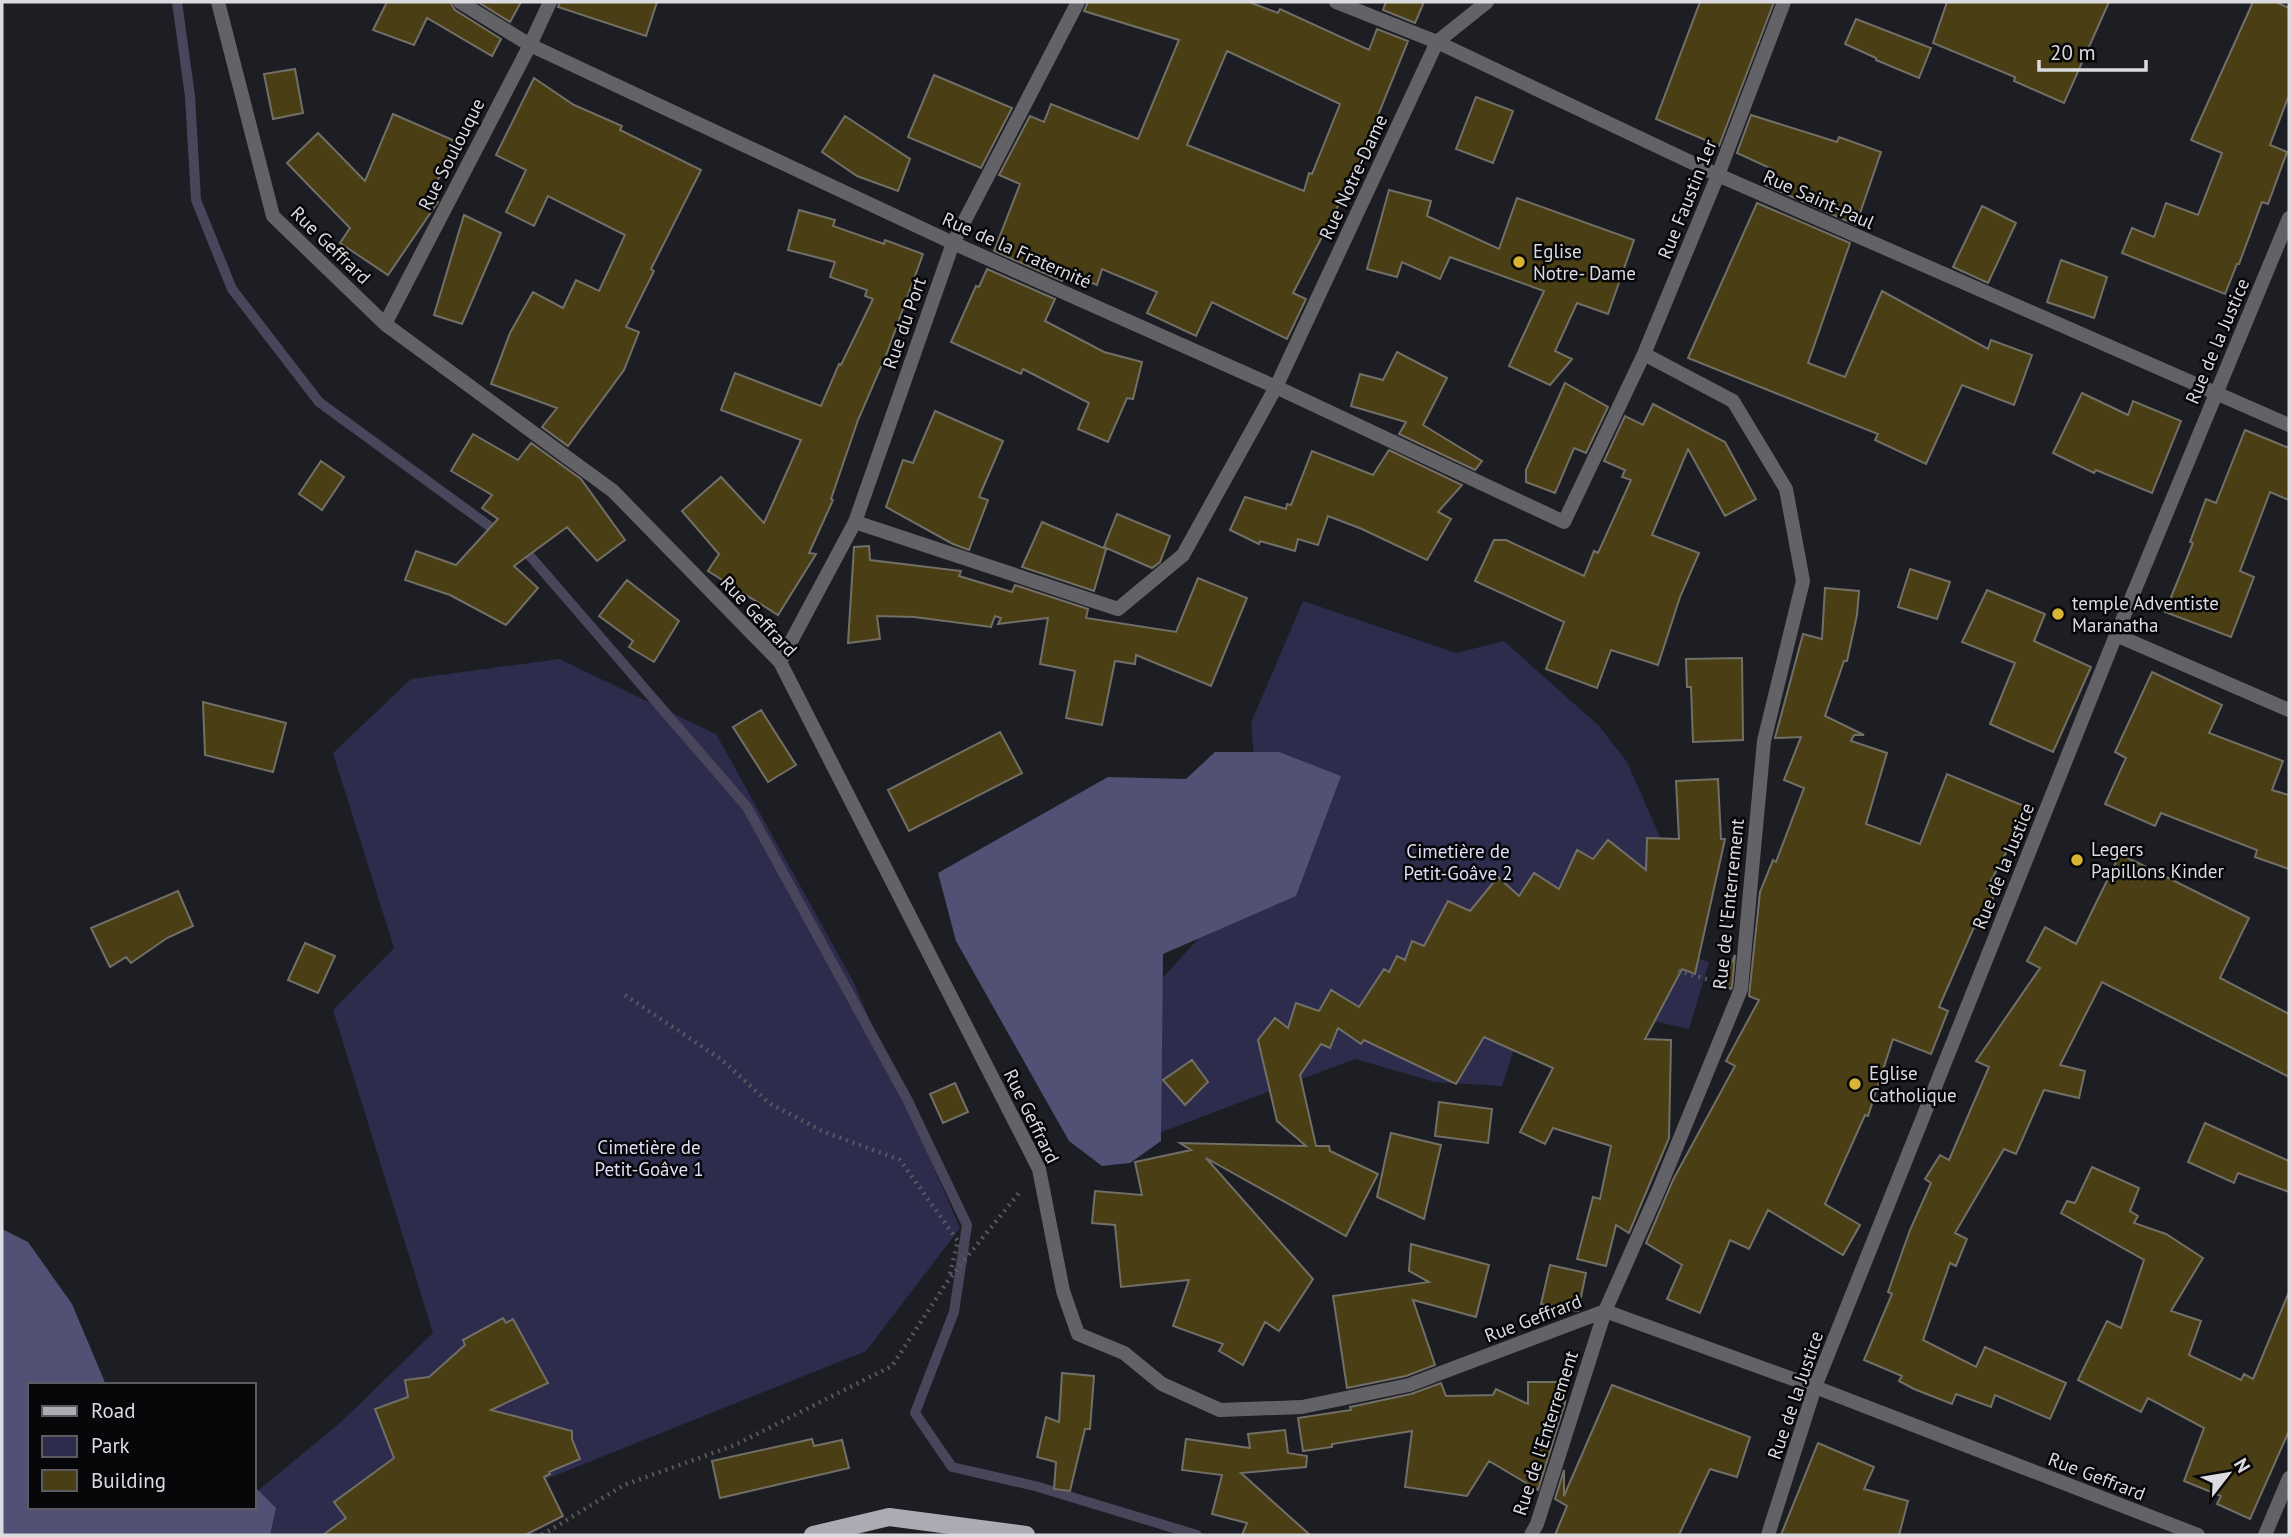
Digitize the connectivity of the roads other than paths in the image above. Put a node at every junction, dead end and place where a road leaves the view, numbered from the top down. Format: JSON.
{"nodes":[{"id":1,"x":218,"y":2,"type":"edge"},
{"id":2,"x":460,"y":2,"type":"edge"},
{"id":3,"x":550,"y":2,"type":"edge"},
{"id":4,"x":1078,"y":2,"type":"edge"},
{"id":5,"x":1336,"y":2,"type":"edge"},
{"id":6,"x":1487,"y":2,"type":"edge"},
{"id":7,"x":1784,"y":2,"type":"edge"},
{"id":8,"x":1437,"y":42,"type":"junction"},
{"id":9,"x":530,"y":46,"type":"junction"},
{"id":10,"x":1718,"y":175,"type":"junction"},
{"id":11,"x":2289,"y":218,"type":"edge"},
{"id":12,"x":953,"y":243,"type":"junction"},
{"id":13,"x":385,"y":324,"type":"junction"},
{"id":14,"x":1644,"y":354,"type":"junction"},
{"id":15,"x":1276,"y":387,"type":"junction"},
{"id":16,"x":2216,"y":394,"type":"junction"},
{"id":17,"x":2289,"y":425,"type":"edge"},
{"id":18,"x":855,"y":522,"type":"junction"},
{"id":19,"x":1564,"y":522,"type":"joint"},
{"id":20,"x":2116,"y":635,"type":"junction"},
{"id":21,"x":780,"y":662,"type":"junction"},
{"id":22,"x":2289,"y":710,"type":"edge"},
{"id":23,"x":1605,"y":1311,"type":"junction"},
{"id":24,"x":1815,"y":1387,"type":"junction"},
{"id":25,"x":2289,"y":1478,"type":"edge"},
{"id":26,"x":813,"y":1535,"type":"edge"},
{"id":27,"x":1026,"y":1535,"type":"edge"},
{"id":28,"x":1531,"y":1535,"type":"edge"},
{"id":29,"x":1768,"y":1535,"type":"edge"},
{"id":30,"x":2198,"y":1535,"type":"edge"},
{"id":31,"x":2265,"y":1535,"type":"edge"}],
"edges":[{"from":1,"to":13,"type":"street","name":"Rue Geffrard"},
{"from":2,"to":9,"type":"street","name":"Rue de la Fraternité"},
{"from":3,"to":9,"type":"street","name":"Rue Soulouque"},
{"from":4,"to":12,"type":"street","name":"Rue du Port"},
{"from":5,"to":8,"type":"street","name":"Rue Saint-Paul"},
{"from":6,"to":8,"type":"street","name":"Rue Notre-Dame"},
{"from":7,"to":10,"type":"street","name":"Rue Faustin 1er"},
{"from":8,"to":10,"type":"street","name":"Rue Saint-Paul"},
{"from":8,"to":15,"type":"street","name":"Rue Notre-Dame"},
{"from":9,"to":12,"type":"street","name":"Rue de la Fraternité"},
{"from":9,"to":13,"type":"street","name":"Rue Soulouque"},
{"from":10,"to":14,"type":"street","name":"Rue Faustin 1er"},
{"from":10,"to":16,"type":"street","name":"Rue Saint-Paul"},
{"from":11,"to":16,"type":"street","name":"Rue de la Justice"},
{"from":12,"to":15,"type":"street","name":"Rue de la Fraternité"},
{"from":12,"to":18,"type":"street","name":"Rue du Port"},
{"from":13,"to":21,"type":"street","name":"Rue Geffrard"},
{"from":14,"to":19,"type":"street","name":"Rue Faustin 1er"},
{"from":14,"to":23,"type":"street","name":"Rue de l'Enterrement"},
{"from":15,"to":18,"type":"street","name":"Rue Notre-Dame"},
{"from":15,"to":19,"type":"street","name":"Rue de la Fraternité"},
{"from":16,"to":17,"type":"street","name":"Rue Saint-Paul"},
{"from":16,"to":20,"type":"street","name":"Rue de la Justice"},
{"from":18,"to":21,"type":"street","name":"Rue du Port"},
{"from":20,"to":22,"type":"street"},
{"from":20,"to":24,"type":"street","name":"Rue de la Justice"},
{"from":21,"to":23,"type":"street","name":"Rue Geffrard"},
{"from":23,"to":24,"type":"street","name":"Rue Geffrard"},
{"from":23,"to":28,"type":"street","name":"Rue de l'Enterrement"},
{"from":24,"to":29,"type":"street","name":"Rue de la Justice"},
{"from":24,"to":30,"type":"street","name":"Rue Geffrard"},
{"from":25,"to":31,"type":"street"},
{"from":26,"to":27,"type":"main road"}]}
